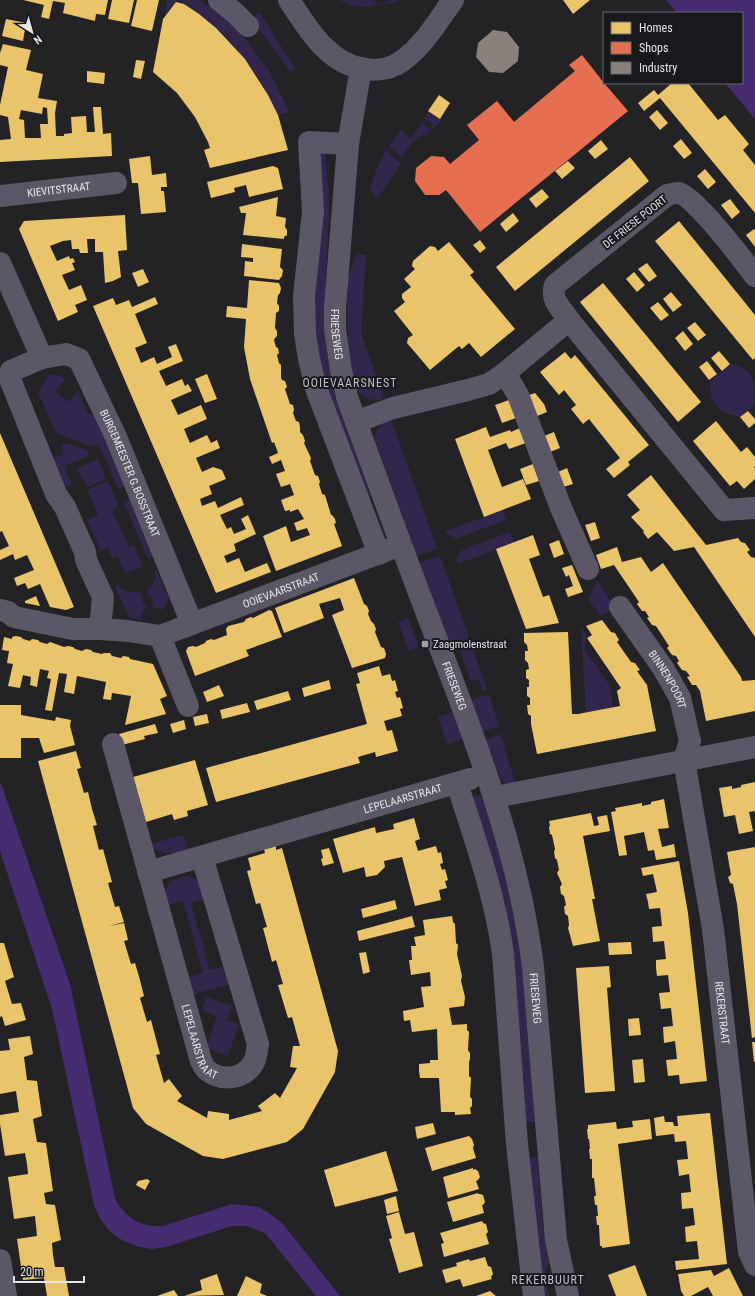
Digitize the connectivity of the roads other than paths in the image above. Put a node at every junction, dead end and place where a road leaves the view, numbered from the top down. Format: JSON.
{"nodes":[{"id":1,"x":219,"y":0,"type":"edge"},
{"id":2,"x":289,"y":0,"type":"edge"},
{"id":3,"x":453,"y":0,"type":"edge"},
{"id":4,"x":248,"y":26,"type":"dead end"},
{"id":5,"x":361,"y":68,"type":"junction"},
{"id":6,"x":348,"y":144,"type":"junction"},
{"id":7,"x":116,"y":183,"type":"dead end"},
{"id":8,"x":0,"y":196,"type":"edge"},
{"id":9,"x":0,"y":263,"type":"edge"},
{"id":10,"x":755,"y":276,"type":"edge"},
{"id":11,"x":569,"y":320,"type":"junction"},
{"id":12,"x":42,"y":358,"type":"junction"},
{"id":13,"x":5,"y":369,"type":"edge"},
{"id":14,"x":505,"y":374,"type":"junction"},
{"id":15,"x":356,"y":422,"type":"junction"},
{"id":16,"x":754,"y":510,"type":"edge"},
{"id":17,"x":401,"y":544,"type":"junction"},
{"id":18,"x":379,"y":554,"type":"junction"},
{"id":19,"x":588,"y":570,"type":"dead end"},
{"id":20,"x":620,"y":607,"type":"dead end"},
{"id":21,"x":0,"y":610,"type":"edge"},
{"id":22,"x":192,"y":624,"type":"junction"},
{"id":23,"x":100,"y":629,"type":"junction"},
{"id":24,"x":160,"y":636,"type":"junction"},
{"id":25,"x":188,"y":706,"type":"dead end"},
{"id":26,"x":113,"y":744,"type":"dead end"},
{"id":27,"x":755,"y":747,"type":"edge"},
{"id":28,"x":684,"y":760,"type":"junction"},
{"id":29,"x":487,"y":774,"type":"junction"},
{"id":30,"x":457,"y":783,"type":"junction"},
{"id":31,"x":495,"y":797,"type":"junction"},
{"id":32,"x":202,"y":857,"type":"junction"},
{"id":33,"x":148,"y":872,"type":"junction"},
{"id":34,"x":548,"y":1141,"type":"junction"},
{"id":35,"x":517,"y":1144,"type":"junction"},
{"id":36,"x":0,"y":1260,"type":"edge"},
{"id":37,"x":755,"y":1265,"type":"edge"},
{"id":38,"x":6,"y":1296,"type":"edge"},
{"id":39,"x":534,"y":1296,"type":"edge"},
{"id":40,"x":568,"y":1296,"type":"edge"}],
"edges":[{"from":1,"to":4,"type":"street"},
{"from":2,"to":5,"type":"street"},
{"from":3,"to":5,"type":"street"},
{"from":5,"to":6,"type":"street","name":"FRIESEWEG"},
{"from":6,"to":15,"type":"street","name":"FRIESEWEG"},
{"from":6,"to":18,"type":"street"},
{"from":7,"to":8,"type":"street","name":"KIEVITSTRAAT"},
{"from":9,"to":12,"type":"street"},
{"from":10,"to":11,"type":"street","name":"DE FRIESE POORT"},
{"from":11,"to":14,"type":"street"},
{"from":11,"to":16,"type":"street","name":"DE FRIESE POORT"},
{"from":12,"to":13,"type":"street","name":"BURGEMEESTER G.BOSSTRAAT"},
{"from":12,"to":22,"type":"street","name":"BURGEMEESTER G.BOSSTRAAT"},
{"from":13,"to":23,"type":"street","name":"BURGEMEESTER G.BOSSTRAAT"},
{"from":14,"to":15,"type":"street"},
{"from":14,"to":19,"type":"street"},
{"from":15,"to":17,"type":"street","name":"FRIESEWEG"},
{"from":17,"to":18,"type":"street","name":"OOIEVAARSTRAAT"},
{"from":17,"to":29,"type":"street","name":"FRIESEWEG"},
{"from":18,"to":22,"type":"street","name":"OOIEVAARSTRAAT"},
{"from":20,"to":28,"type":"street","name":"BINNENPOORT"},
{"from":21,"to":23,"type":"street","name":"OOIEVAARSTRAAT"},
{"from":22,"to":24,"type":"street","name":"OOIEVAARSTRAAT"},
{"from":23,"to":24,"type":"street","name":"OOIEVAARSTRAAT"},
{"from":24,"to":25,"type":"street"},
{"from":26,"to":33,"type":"street","name":"LEPELAARSTRAAT"},
{"from":27,"to":28,"type":"street"},
{"from":28,"to":31,"type":"street"},
{"from":28,"to":37,"type":"street","name":"REKERSTRAAT"},
{"from":29,"to":30,"type":"street","name":"LEPELAARSTRAAT"},
{"from":29,"to":31,"type":"street","name":"FRIESEWEG"},
{"from":30,"to":32,"type":"street","name":"LEPELAARSTRAAT"},
{"from":30,"to":35,"type":"street"},
{"from":31,"to":34,"type":"street","name":"FRIESEWEG"},
{"from":32,"to":33,"type":"street","name":"LEPELAARSTRAAT"},
{"from":32,"to":33,"type":"street","name":"LEPELAARSTRAAT"},
{"from":34,"to":35,"type":"street"},
{"from":34,"to":40,"type":"street","name":"FRIESEWEG"},
{"from":35,"to":39,"type":"street"},
{"from":36,"to":38,"type":"street"}]}
